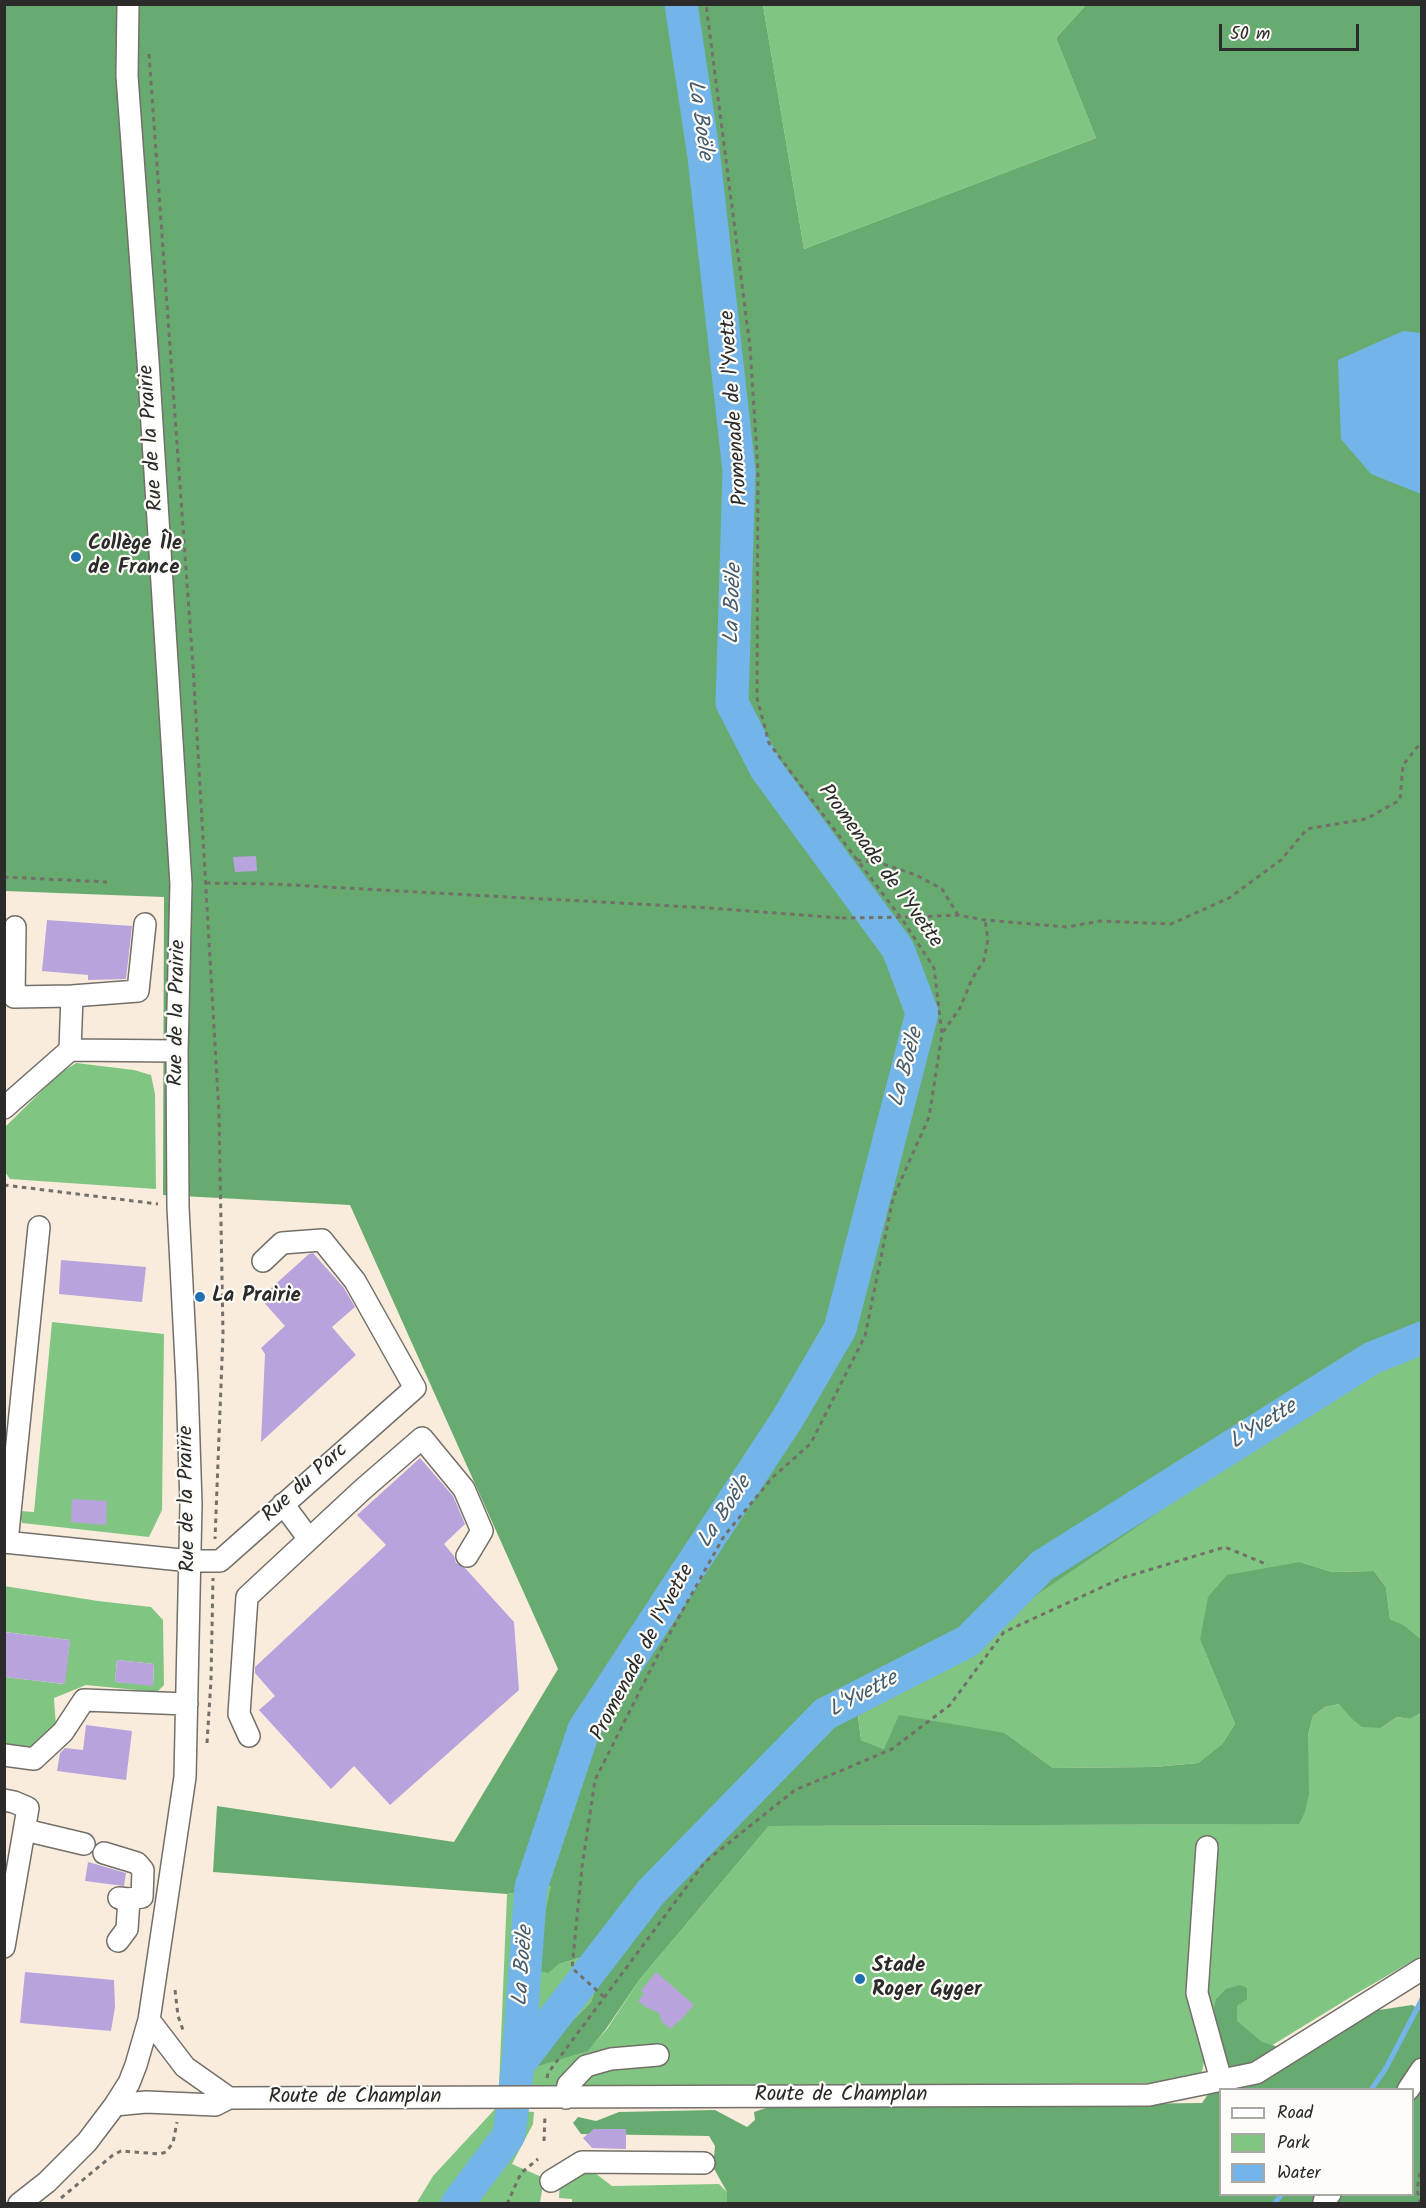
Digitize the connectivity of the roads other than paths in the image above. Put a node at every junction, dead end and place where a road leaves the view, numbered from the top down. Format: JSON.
{"nodes":[{"id":1,"x":128,"y":4,"type":"edge"},
{"id":2,"x":145,"y":924,"type":"dead end"},
{"id":3,"x":15,"y":927,"type":"dead end"},
{"id":4,"x":72,"y":996,"type":"junction"},
{"id":5,"x":70,"y":1050,"type":"junction"},
{"id":6,"x":177,"y":1051,"type":"junction"},
{"id":7,"x":5,"y":1106,"type":"edge"},
{"id":8,"x":39,"y":1227,"type":"dead end"},
{"id":9,"x":263,"y":1261,"type":"dead end"},
{"id":10,"x":283,"y":1504,"type":"junction"},
{"id":11,"x":309,"y":1539,"type":"junction"},
{"id":12,"x":6,"y":1542,"type":"edge"},
{"id":13,"x":467,"y":1556,"type":"dead end"},
{"id":14,"x":191,"y":1561,"type":"junction"},
{"id":15,"x":187,"y":1704,"type":"junction"},
{"id":16,"x":249,"y":1736,"type":"dead end"},
{"id":17,"x":4,"y":1755,"type":"edge"},
{"id":18,"x":4,"y":1800,"type":"edge"},
{"id":19,"x":18,"y":1838,"type":"edge"},
{"id":20,"x":84,"y":1844,"type":"dead end"},
{"id":21,"x":1207,"y":1847,"type":"dead end"},
{"id":22,"x":104,"y":1853,"type":"dead end"},
{"id":23,"x":10,"y":1885,"type":"edge"},
{"id":24,"x":118,"y":1941,"type":"dead end"},
{"id":25,"x":4,"y":1947,"type":"edge"},
{"id":26,"x":1422,"y":1969,"type":"edge"},
{"id":27,"x":150,"y":2020,"type":"junction"},
{"id":28,"x":658,"y":2055,"type":"dead end"},
{"id":29,"x":1422,"y":2069,"type":"edge"},
{"id":30,"x":1221,"y":2080,"type":"junction"},
{"id":31,"x":1409,"y":2088,"type":"edge"},
{"id":32,"x":229,"y":2098,"type":"junction"},
{"id":33,"x":556,"y":2098,"type":"junction"},
{"id":34,"x":115,"y":2105,"type":"junction"},
{"id":35,"x":704,"y":2163,"type":"dead end"},
{"id":36,"x":551,"y":2181,"type":"dead end"},
{"id":37,"x":20,"y":2204,"type":"edge"}],
"edges":[{"from":1,"to":6,"type":"street","name":"Rue de la Prairie"},
{"from":2,"to":4,"type":"street"},
{"from":3,"to":4,"type":"street"},
{"from":4,"to":5,"type":"street"},
{"from":5,"to":6,"type":"street"},
{"from":5,"to":7,"type":"street"},
{"from":6,"to":14,"type":"street","name":"Rue de la Prairie"},
{"from":8,"to":12,"type":"street"},
{"from":9,"to":10,"type":"street","name":"Rue du Parc"},
{"from":10,"to":11,"type":"street"},
{"from":10,"to":14,"type":"street","name":"Rue du Parc"},
{"from":11,"to":13,"type":"street"},
{"from":11,"to":16,"type":"street"},
{"from":12,"to":14,"type":"street","name":"Rue du Parc"},
{"from":14,"to":15,"type":"street","name":"Rue de la Prairie"},
{"from":15,"to":17,"type":"street"},
{"from":15,"to":27,"type":"street","name":"Rue de la Prairie"},
{"from":18,"to":19,"type":"street"},
{"from":19,"to":20,"type":"street"},
{"from":19,"to":23,"type":"street"},
{"from":21,"to":30,"type":"street"},
{"from":22,"to":24,"type":"street"},
{"from":23,"to":25,"type":"street"},
{"from":26,"to":30,"type":"street","name":"Route de Champlan"},
{"from":27,"to":32,"type":"street"},
{"from":27,"to":34,"type":"street"},
{"from":28,"to":33,"type":"street"},
{"from":29,"to":31,"type":"street"},
{"from":30,"to":33,"type":"street","name":"Route de Champlan"},
{"from":32,"to":33,"type":"street","name":"Route de Champlan"},
{"from":32,"to":34,"type":"street","name":"Route de Champlan"},
{"from":34,"to":37,"type":"street"},
{"from":35,"to":36,"type":"street"}]}
